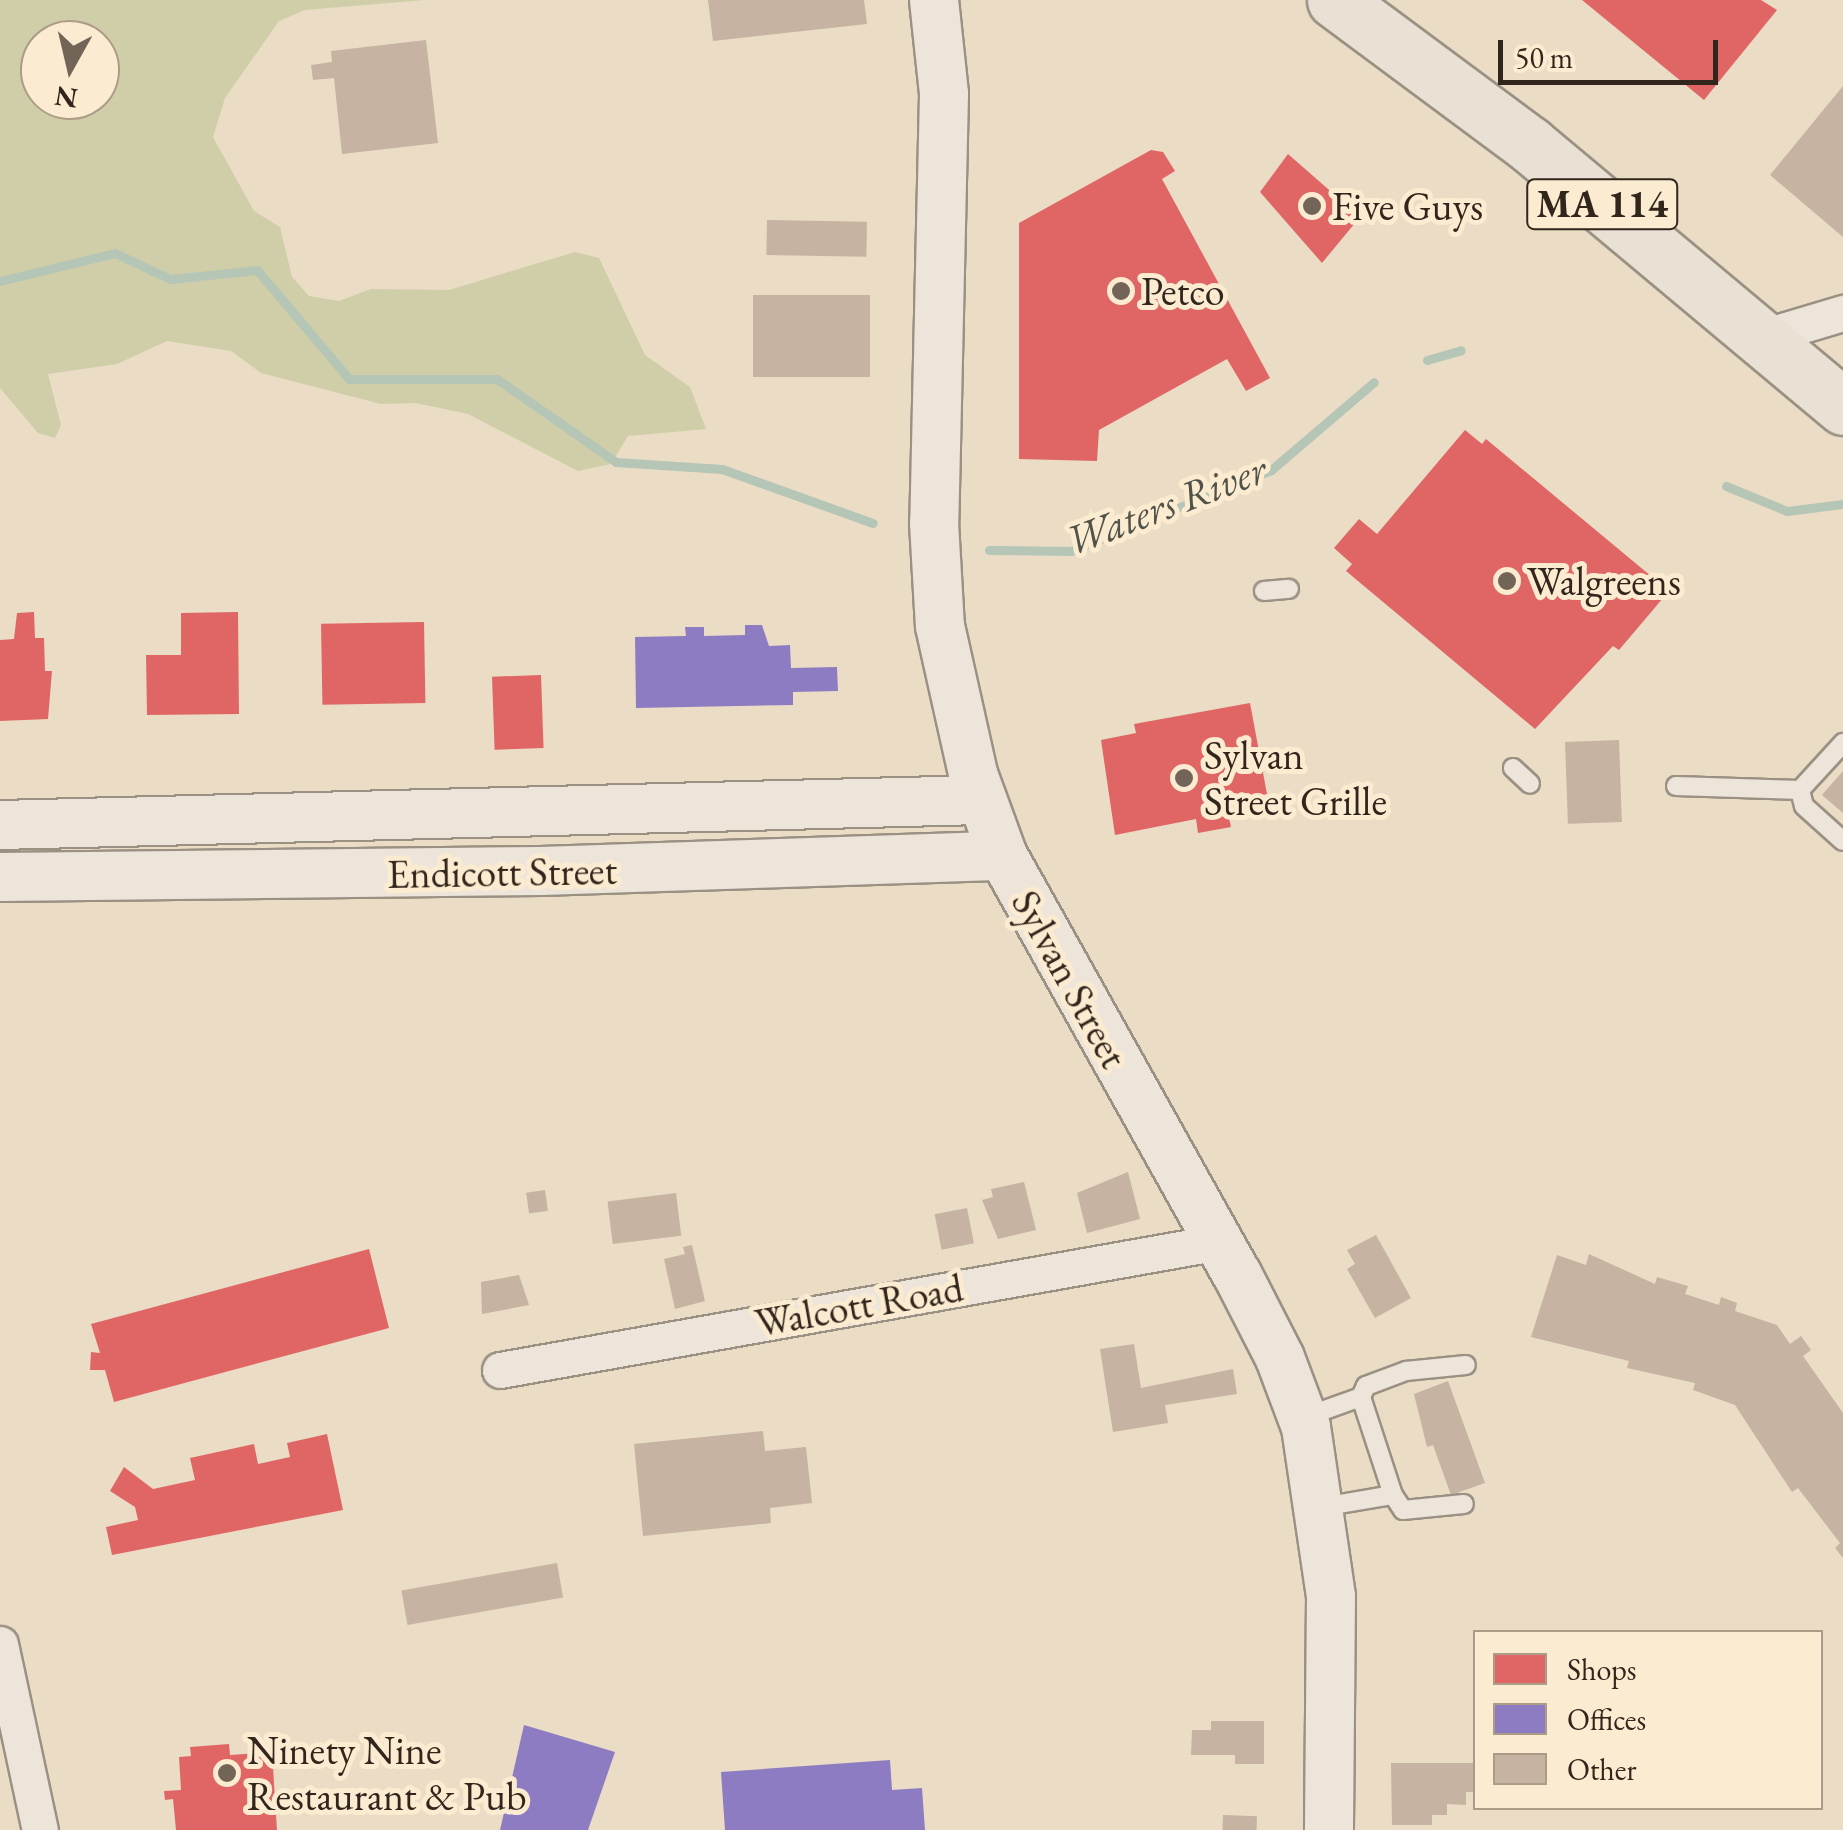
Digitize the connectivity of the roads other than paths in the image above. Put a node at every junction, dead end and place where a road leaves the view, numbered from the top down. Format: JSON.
{"nodes":[{"id":1,"x":934,"y":0,"type":"edge"},
{"id":2,"x":969,"y":0,"type":"edge"},
{"id":3,"x":1336,"y":0,"type":"edge"},
{"id":4,"x":944,"y":94,"type":"junction"},
{"id":5,"x":1843,"y":313,"type":"edge"},
{"id":6,"x":1759,"y":338,"type":"junction"},
{"id":7,"x":1843,"y":408,"type":"edge"},
{"id":8,"x":1289,"y":589,"type":"dead end"},
{"id":9,"x":1264,"y":590,"type":"dead end"},
{"id":10,"x":960,"y":713,"type":"junction"},
{"id":11,"x":1843,"y":743,"type":"edge"},
{"id":12,"x":1513,"y":768,"type":"dead end"},
{"id":13,"x":1530,"y":784,"type":"dead end"},
{"id":14,"x":1676,"y":786,"type":"dead end"},
{"id":15,"x":1800,"y":790,"type":"junction"},
{"id":16,"x":982,"y":800,"type":"junction"},
{"id":17,"x":914,"y":802,"type":"junction"},
{"id":18,"x":672,"y":808,"type":"junction"},
{"id":19,"x":0,"y":825,"type":"edge"},
{"id":20,"x":1843,"y":840,"type":"edge"},
{"id":21,"x":1003,"y":856,"type":"junction"},
{"id":22,"x":674,"y":868,"type":"junction"},
{"id":23,"x":0,"y":877,"type":"edge"},
{"id":24,"x":1218,"y":1242,"type":"junction"},
{"id":25,"x":1466,"y":1365,"type":"dead end"},
{"id":26,"x":500,"y":1370,"type":"dead end"},
{"id":27,"x":1361,"y":1398,"type":"junction"},
{"id":28,"x":1302,"y":1418,"type":"junction"},
{"id":29,"x":1392,"y":1495,"type":"junction"},
{"id":30,"x":1464,"y":1504,"type":"dead end"},
{"id":31,"x":1322,"y":1508,"type":"junction"},
{"id":32,"x":0,"y":1644,"type":"edge"},
{"id":33,"x":40,"y":1830,"type":"edge"},
{"id":34,"x":1329,"y":1830,"type":"edge"}],
"edges":[{"from":1,"to":4,"type":"main road","name":"Sylvan Street"},
{"from":2,"to":4,"type":"main road","name":"Sylvan Street"},
{"from":3,"to":6,"type":"highway","number":"MA 114"},
{"from":4,"to":10,"type":"main road","name":"Sylvan Street"},
{"from":5,"to":6,"type":"street"},
{"from":6,"to":7,"type":"highway","number":"MA 114"},
{"from":8,"to":9,"type":"lane"},
{"from":10,"to":16,"type":"main road","name":"Sylvan Street"},
{"from":10,"to":17,"type":"main road"},
{"from":11,"to":15,"type":"lane"},
{"from":12,"to":13,"type":"lane"},
{"from":14,"to":15,"type":"lane"},
{"from":15,"to":20,"type":"lane"},
{"from":16,"to":17,"type":"main road","name":"Endicott Street"},
{"from":16,"to":21,"type":"main road","name":"Sylvan Street"},
{"from":17,"to":18,"type":"main road","name":"Endicott Street"},
{"from":18,"to":19,"type":"main road","name":"Endicott Street"},
{"from":18,"to":22,"type":"main road"},
{"from":21,"to":22,"type":"main road","name":"Endicott Street"},
{"from":21,"to":24,"type":"main road","name":"Sylvan Street"},
{"from":22,"to":23,"type":"main road","name":"Endicott Street"},
{"from":24,"to":26,"type":"street","name":"Walcott Road"},
{"from":24,"to":28,"type":"main road","name":"Sylvan Street"},
{"from":25,"to":27,"type":"lane"},
{"from":27,"to":28,"type":"lane"},
{"from":27,"to":29,"type":"lane"},
{"from":28,"to":31,"type":"main road","name":"Sylvan Street"},
{"from":29,"to":30,"type":"lane"},
{"from":29,"to":31,"type":"lane"},
{"from":31,"to":34,"type":"main road","name":"Sylvan Street"},
{"from":32,"to":33,"type":"street"}]}
